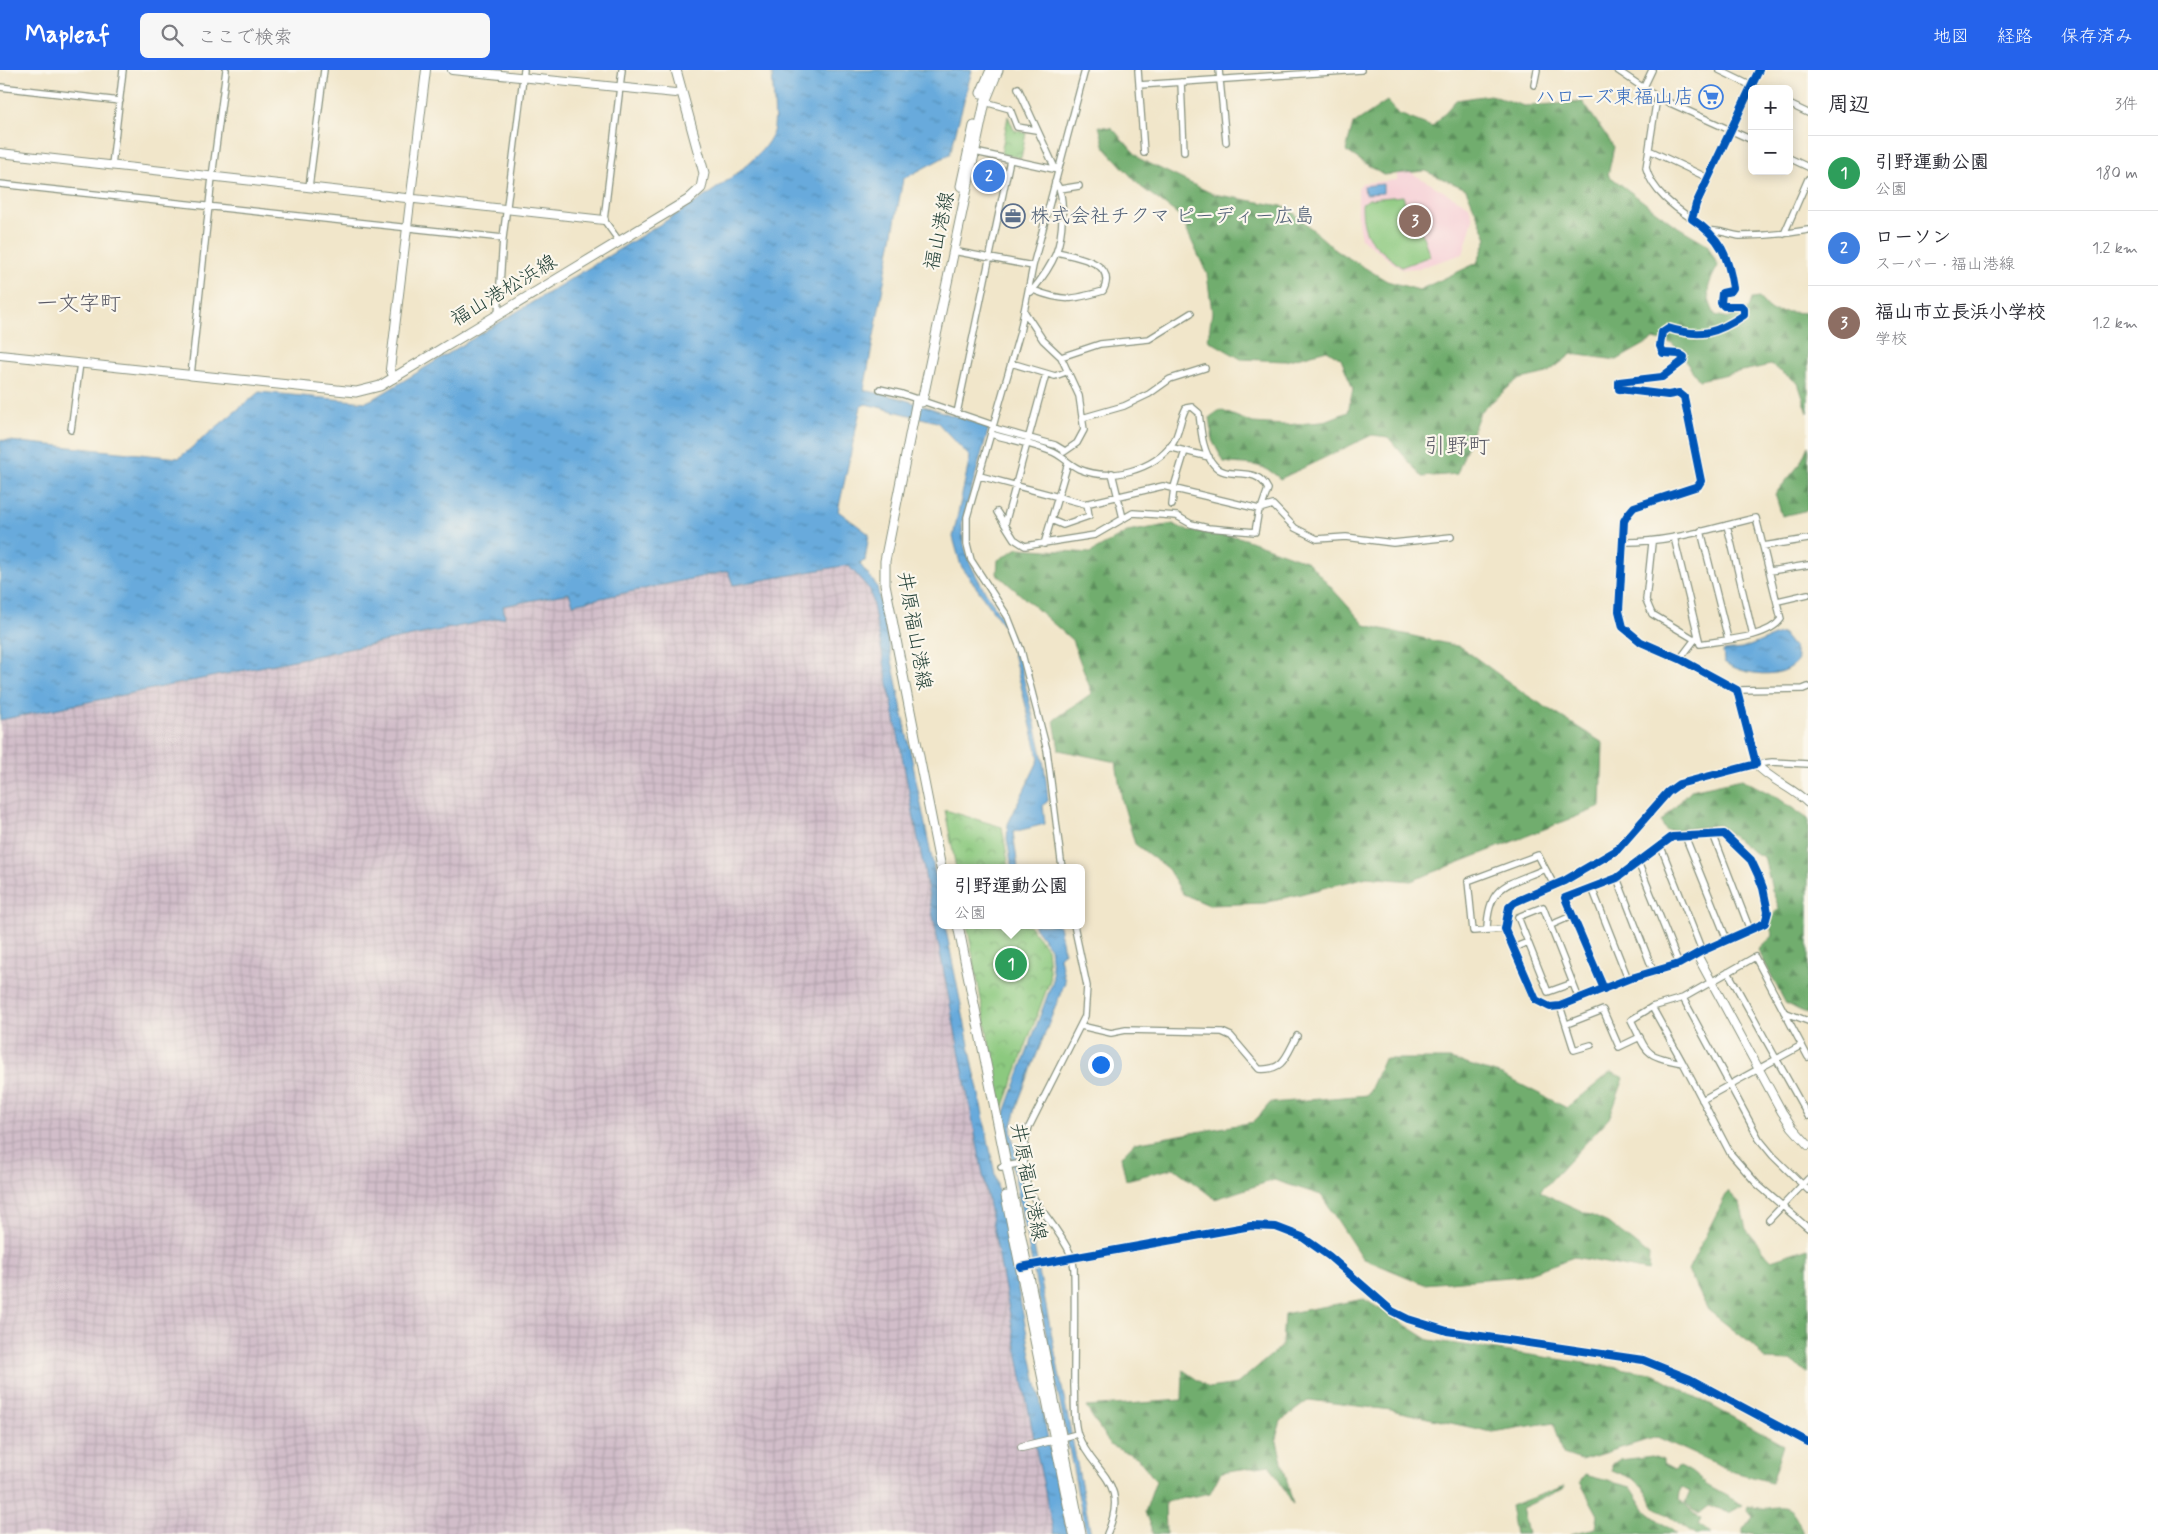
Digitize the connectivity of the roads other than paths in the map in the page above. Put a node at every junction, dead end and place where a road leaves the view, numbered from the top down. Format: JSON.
{"nodes":[{"id":1,"x":123,"y":70,"type":"edge"},
{"id":2,"x":226,"y":70,"type":"edge"},
{"id":3,"x":324,"y":70,"type":"edge"},
{"id":4,"x":426,"y":70,"type":"edge"},
{"id":5,"x":452,"y":70,"type":"edge"},
{"id":6,"x":622,"y":70,"type":"edge"},
{"id":7,"x":676,"y":70,"type":"edge"},
{"id":8,"x":991,"y":70,"type":"edge"},
{"id":9,"x":998,"y":70,"type":"edge"},
{"id":10,"x":1085,"y":70,"type":"edge"},
{"id":11,"x":1138,"y":70,"type":"edge"},
{"id":12,"x":1219,"y":70,"type":"edge"},
{"id":13,"x":1361,"y":70,"type":"edge"},
{"id":14,"x":1537,"y":70,"type":"edge"},
{"id":15,"x":1617,"y":70,"type":"edge"},
{"id":16,"x":1652,"y":70,"type":"edge"},
{"id":17,"x":1719,"y":70,"type":"edge"},
{"id":18,"x":1758,"y":70,"type":"edge"},
{"id":19,"x":524,"y":74,"type":"edge"},
{"id":20,"x":1220,"y":80,"type":"junction"},
{"id":21,"x":1182,"y":82,"type":"junction"},
{"id":22,"x":1139,"y":85,"type":"junction"},
{"id":23,"x":1534,"y":85,"type":"dead end"},
{"id":24,"x":1750,"y":85,"type":"edge"},
{"id":25,"x":1752,"y":85,"type":"edge"},
{"id":26,"x":0,"y":87,"type":"edge"},
{"id":27,"x":620,"y":88,"type":"junction"},
{"id":28,"x":1018,"y":88,"type":"dead end"},
{"id":29,"x":1643,"y":89,"type":"junction"},
{"id":30,"x":682,"y":91,"type":"junction"},
{"id":31,"x":1748,"y":94,"type":"edge"},
{"id":32,"x":1657,"y":97,"type":"junction"},
{"id":33,"x":120,"y":100,"type":"junction"},
{"id":34,"x":985,"y":102,"type":"junction"},
{"id":35,"x":1793,"y":106,"type":"edge"},
{"id":36,"x":1808,"y":113,"type":"edge"},
{"id":37,"x":1036,"y":130,"type":"junction"},
{"id":38,"x":1730,"y":130,"type":"junction"},
{"id":39,"x":1748,"y":138,"type":"edge"},
{"id":40,"x":1226,"y":142,"type":"dead end"},
{"id":41,"x":1649,"y":150,"type":"junction"},
{"id":42,"x":975,"y":152,"type":"junction"},
{"id":43,"x":1184,"y":152,"type":"dead end"},
{"id":44,"x":0,"y":153,"type":"edge"},
{"id":45,"x":1144,"y":153,"type":"dead end"},
{"id":46,"x":1010,"y":160,"type":"junction"},
{"id":47,"x":1793,"y":160,"type":"edge"},
{"id":48,"x":112,"y":165,"type":"junction"},
{"id":49,"x":1808,"y":167,"type":"edge"},
{"id":50,"x":1058,"y":170,"type":"junction"},
{"id":51,"x":212,"y":177,"type":"junction"},
{"id":52,"x":1708,"y":178,"type":"junction"},
{"id":53,"x":1808,"y":179,"type":"edge"},
{"id":54,"x":1055,"y":182,"type":"junction"},
{"id":55,"x":0,"y":184,"type":"edge"},
{"id":56,"x":1079,"y":186,"type":"dead end"},
{"id":57,"x":309,"y":188,"type":"junction"},
{"id":58,"x":1060,"y":189,"type":"junction"},
{"id":59,"x":410,"y":199,"type":"junction"},
{"id":60,"x":208,"y":207,"type":"junction"},
{"id":61,"x":507,"y":209,"type":"junction"},
{"id":62,"x":1692,"y":219,"type":"junction"},
{"id":63,"x":604,"y":220,"type":"junction"},
{"id":64,"x":407,"y":228,"type":"junction"},
{"id":65,"x":1808,"y":230,"type":"edge"},
{"id":66,"x":1709,"y":231,"type":"junction"},
{"id":67,"x":1784,"y":234,"type":"junction"},
{"id":68,"x":503,"y":238,"type":"junction"},
{"id":69,"x":619,"y":242,"type":"junction"},
{"id":70,"x":953,"y":251,"type":"junction"},
{"id":71,"x":1057,"y":252,"type":"junction"},
{"id":72,"x":990,"y":258,"type":"junction"},
{"id":73,"x":1033,"y":266,"type":"junction"},
{"id":74,"x":1033,"y":290,"type":"junction"},
{"id":75,"x":1027,"y":294,"type":"junction"},
{"id":76,"x":1024,"y":311,"type":"junction"},
{"id":77,"x":1191,"y":314,"type":"dead end"},
{"id":78,"x":498,"y":315,"type":"junction"},
{"id":79,"x":0,"y":355,"type":"edge"},
{"id":80,"x":1060,"y":357,"type":"junction"},
{"id":81,"x":1010,"y":363,"type":"junction"},
{"id":82,"x":80,"y":364,"type":"junction"},
{"id":83,"x":1205,"y":368,"type":"dead end"},
{"id":84,"x":1066,"y":372,"type":"junction"},
{"id":85,"x":1046,"y":374,"type":"junction"},
{"id":86,"x":192,"y":375,"type":"junction"},
{"id":87,"x":394,"y":378,"type":"junction"},
{"id":88,"x":880,"y":389,"type":"dead end"},
{"id":89,"x":920,"y":402,"type":"junction"},
{"id":90,"x":957,"y":413,"type":"junction"},
{"id":91,"x":1082,"y":418,"type":"junction"},
{"id":92,"x":916,"y":420,"type":"junction"},
{"id":93,"x":993,"y":426,"type":"junction"},
{"id":94,"x":71,"y":430,"type":"dead end"},
{"id":95,"x":991,"y":434,"type":"junction"},
{"id":96,"x":1030,"y":438,"type":"junction"},
{"id":97,"x":1027,"y":444,"type":"junction"},
{"id":98,"x":1169,"y":447,"type":"junction"},
{"id":99,"x":1185,"y":451,"type":"junction"},
{"id":100,"x":1063,"y":453,"type":"junction"},
{"id":101,"x":1209,"y":458,"type":"junction"},
{"id":102,"x":1068,"y":463,"type":"junction"},
{"id":103,"x":1112,"y":473,"type":"junction"},
{"id":104,"x":980,"y":476,"type":"junction"},
{"id":105,"x":1016,"y":485,"type":"junction"},
{"id":106,"x":1174,"y":487,"type":"junction"},
{"id":107,"x":1057,"y":496,"type":"junction"},
{"id":108,"x":1116,"y":496,"type":"junction"},
{"id":109,"x":1087,"y":503,"type":"junction"},
{"id":110,"x":1172,"y":505,"type":"dead end"},
{"id":111,"x":1260,"y":509,"type":"junction"},
{"id":112,"x":997,"y":512,"type":"dead end"},
{"id":113,"x":1122,"y":518,"type":"junction"},
{"id":114,"x":1051,"y":520,"type":"junction"},
{"id":115,"x":1005,"y":524,"type":"junction"},
{"id":116,"x":1726,"y":525,"type":"junction"},
{"id":117,"x":1701,"y":531,"type":"junction"},
{"id":118,"x":1451,"y":537,"type":"dead end"},
{"id":119,"x":1674,"y":537,"type":"junction"},
{"id":120,"x":1808,"y":538,"type":"edge"},
{"id":121,"x":1623,"y":542,"type":"junction"},
{"id":122,"x":1652,"y":543,"type":"junction"},
{"id":123,"x":1044,"y":544,"type":"junction"},
{"id":124,"x":1763,"y":546,"type":"junction"},
{"id":125,"x":1808,"y":565,"type":"edge"},
{"id":126,"x":1770,"y":571,"type":"junction"},
{"id":127,"x":1808,"y":594,"type":"edge"},
{"id":128,"x":1778,"y":601,"type":"junction"},
{"id":129,"x":1753,"y":635,"type":"junction"},
{"id":130,"x":1696,"y":638,"type":"junction"},
{"id":131,"x":1728,"y":639,"type":"junction"},
{"id":132,"x":1680,"y":659,"type":"junction"},
{"id":133,"x":1808,"y":687,"type":"edge"},
{"id":134,"x":1737,"y":690,"type":"junction"},
{"id":135,"x":1756,"y":764,"type":"junction"},
{"id":136,"x":1808,"y":764,"type":"edge"},
{"id":137,"x":1808,"y":802,"type":"edge"},
{"id":138,"x":1713,"y":834,"type":"junction"},
{"id":139,"x":1685,"y":836,"type":"junction"},
{"id":140,"x":1661,"y":847,"type":"junction"},
{"id":141,"x":1638,"y":862,"type":"junction"},
{"id":142,"x":940,"y":864,"type":"edge"},
{"id":143,"x":946,"y":864,"type":"edge"},
{"id":144,"x":1061,"y":864,"type":"edge"},
{"id":145,"x":1545,"y":869,"type":"junction"},
{"id":146,"x":1617,"y":878,"type":"junction"},
{"id":147,"x":1554,"y":885,"type":"junction"},
{"id":148,"x":1592,"y":888,"type":"junction"},
{"id":149,"x":1574,"y":915,"type":"junction"},
{"id":150,"x":1551,"y":925,"type":"junction"},
{"id":151,"x":953,"y":929,"type":"edge"},
{"id":152,"x":959,"y":929,"type":"edge"},
{"id":153,"x":1075,"y":929,"type":"edge"},
{"id":154,"x":1505,"y":929,"type":"junction"},
{"id":155,"x":1487,"y":930,"type":"junction"},
{"id":156,"x":1750,"y":930,"type":"junction"},
{"id":157,"x":1726,"y":940,"type":"junction"},
{"id":158,"x":1528,"y":942,"type":"junction"},
{"id":159,"x":1514,"y":948,"type":"junction"},
{"id":160,"x":1700,"y":953,"type":"junction"},
{"id":161,"x":1679,"y":964,"type":"junction"},
{"id":162,"x":1728,"y":972,"type":"junction"},
{"id":163,"x":1654,"y":973,"type":"junction"},
{"id":164,"x":1628,"y":979,"type":"junction"},
{"id":165,"x":1711,"y":980,"type":"junction"},
{"id":166,"x":1573,"y":984,"type":"junction"},
{"id":167,"x":1604,"y":989,"type":"junction"},
{"id":168,"x":1684,"y":998,"type":"junction"},
{"id":169,"x":1579,"y":999,"type":"junction"},
{"id":170,"x":1560,"y":1006,"type":"junction"},
{"id":171,"x":1652,"y":1007,"type":"junction"},
{"id":172,"x":1784,"y":1012,"type":"junction"},
{"id":173,"x":1808,"y":1021,"type":"edge"},
{"id":174,"x":1567,"y":1024,"type":"junction"},
{"id":175,"x":1081,"y":1026,"type":"junction"},
{"id":176,"x":1298,"y":1036,"type":"dead end"},
{"id":177,"x":1640,"y":1037,"type":"junction"},
{"id":178,"x":1591,"y":1044,"type":"dead end"},
{"id":179,"x":1802,"y":1045,"type":"junction"},
{"id":180,"x":1808,"y":1057,"type":"edge"},
{"id":181,"x":1775,"y":1060,"type":"junction"},
{"id":182,"x":1683,"y":1062,"type":"junction"},
{"id":183,"x":1758,"y":1069,"type":"junction"},
{"id":184,"x":1730,"y":1084,"type":"junction"},
{"id":185,"x":1702,"y":1100,"type":"junction"},
{"id":186,"x":1808,"y":1116,"type":"edge"},
{"id":187,"x":1808,"y":1145,"type":"edge"},
{"id":188,"x":1021,"y":1163,"type":"junction"},
{"id":189,"x":1006,"y":1166,"type":"junction"},
{"id":190,"x":1808,"y":1179,"type":"edge"},
{"id":191,"x":1806,"y":1187,"type":"edge"},
{"id":192,"x":1782,"y":1207,"type":"junction"},
{"id":193,"x":1769,"y":1220,"type":"dead end"},
{"id":194,"x":1808,"y":1228,"type":"edge"},
{"id":195,"x":1072,"y":1257,"type":"junction"},
{"id":196,"x":1024,"y":1267,"type":"junction"},
{"id":197,"x":1078,"y":1434,"type":"junction"},
{"id":198,"x":1058,"y":1439,"type":"junction"},
{"id":199,"x":1808,"y":1442,"type":"edge"},
{"id":200,"x":1022,"y":1447,"type":"dead end"},
{"id":201,"x":1074,"y":1534,"type":"edge"},
{"id":202,"x":1081,"y":1534,"type":"edge"},
{"id":203,"x":1107,"y":1534,"type":"edge"}],
"edges":[{"from":1,"to":33,"type":"street"},
{"from":2,"to":51,"type":"street"},
{"from":3,"to":57,"type":"street"},
{"from":4,"to":59,"type":"street"},
{"from":5,"to":19,"type":"street"},
{"from":6,"to":27,"type":"street"},
{"from":7,"to":30,"type":"main road","name":"福山港松浜線"},
{"from":8,"to":89,"type":"main road","name":"福山港線"},
{"from":9,"to":34,"type":"main road","name":"福山港線"},
{"from":10,"to":50,"type":"street"},
{"from":11,"to":22,"type":"street"},
{"from":12,"to":20,"type":"street"},
{"from":13,"to":20,"type":"street"},
{"from":14,"to":23,"type":"street"},
{"from":15,"to":29,"type":"street"},
{"from":16,"to":29,"type":"street"},
{"from":17,"to":24,"type":"street"},
{"from":18,"to":25,"type":"street"},
{"from":19,"to":27,"type":"street"},
{"from":19,"to":61,"type":"street"},
{"from":20,"to":21,"type":"street"},
{"from":20,"to":40,"type":"street"},
{"from":21,"to":22,"type":"street"},
{"from":21,"to":43,"type":"street"},
{"from":22,"to":45,"type":"street"},
{"from":26,"to":33,"type":"street"},
{"from":27,"to":30,"type":"street"},
{"from":27,"to":63,"type":"street"},
{"from":28,"to":37,"type":"street"},
{"from":29,"to":32,"type":"street"},
{"from":30,"to":69,"type":"main road","name":"福山港松浜線"},
{"from":31,"to":38,"type":"street"},
{"from":32,"to":38,"type":"street"},
{"from":32,"to":41,"type":"street"},
{"from":33,"to":48,"type":"street"},
{"from":34,"to":37,"type":"street"},
{"from":34,"to":42,"type":"main road","name":"福山港線"},
{"from":35,"to":36,"type":"street"},
{"from":37,"to":50,"type":"street"},
{"from":38,"to":39,"type":"street"},
{"from":38,"to":52,"type":"street"},
{"from":41,"to":52,"type":"street"},
{"from":41,"to":62,"type":"street"},
{"from":42,"to":46,"type":"street"},
{"from":42,"to":70,"type":"main road","name":"福山港線"},
{"from":44,"to":48,"type":"street"},
{"from":46,"to":50,"type":"street"},
{"from":46,"to":72,"type":"street"},
{"from":47,"to":49,"type":"street"},
{"from":48,"to":51,"type":"street"},
{"from":50,"to":54,"type":"street"},
{"from":51,"to":57,"type":"street"},
{"from":51,"to":60,"type":"street"},
{"from":52,"to":62,"type":"street"},
{"from":53,"to":67,"type":"street"},
{"from":54,"to":58,"type":"street"},
{"from":54,"to":73,"type":"street"},
{"from":55,"to":60,"type":"street"},
{"from":56,"to":58,"type":"street"},
{"from":57,"to":59,"type":"street"},
{"from":58,"to":71,"type":"street"},
{"from":59,"to":61,"type":"street"},
{"from":59,"to":64,"type":"street"},
{"from":60,"to":64,"type":"street"},
{"from":60,"to":86,"type":"street"},
{"from":61,"to":63,"type":"street"},
{"from":61,"to":68,"type":"street"},
{"from":62,"to":66,"type":"street"},
{"from":63,"to":69,"type":"street"},
{"from":64,"to":68,"type":"street"},
{"from":64,"to":87,"type":"street"},
{"from":65,"to":67,"type":"street"},
{"from":66,"to":67,"type":"street"},
{"from":66,"to":121,"type":"street"},
{"from":68,"to":78,"type":"street"},
{"from":69,"to":78,"type":"main road","name":"福山港松浜線"},
{"from":70,"to":72,"type":"street"},
{"from":70,"to":89,"type":"main road","name":"福山港線"},
{"from":71,"to":74,"type":"street"},
{"from":71,"to":74,"type":"street"},
{"from":72,"to":73,"type":"street"},
{"from":72,"to":90,"type":"street"},
{"from":73,"to":75,"type":"street"},
{"from":74,"to":75,"type":"street"},
{"from":75,"to":76,"type":"street"},
{"from":76,"to":80,"type":"street"},
{"from":76,"to":81,"type":"street"},
{"from":77,"to":80,"type":"street"},
{"from":78,"to":87,"type":"main road","name":"福山港松浜線"},
{"from":79,"to":82,"type":"street"},
{"from":80,"to":84,"type":"street"},
{"from":81,"to":85,"type":"street"},
{"from":81,"to":93,"type":"street"},
{"from":82,"to":86,"type":"street"},
{"from":82,"to":94,"type":"street"},
{"from":83,"to":91,"type":"street"},
{"from":84,"to":85,"type":"street"},
{"from":84,"to":91,"type":"street"},
{"from":85,"to":96,"type":"street"},
{"from":86,"to":87,"type":"main road","name":"福山港松浜線"},
{"from":88,"to":89,"type":"street"},
{"from":89,"to":90,"type":"street"},
{"from":89,"to":92,"type":"main road","name":"井原福山港線"},
{"from":90,"to":93,"type":"street"},
{"from":91,"to":100,"type":"street"},
{"from":92,"to":142,"type":"main road","name":"井原福山港線"},
{"from":92,"to":143,"type":"main road","name":"井原福山港線"},
{"from":93,"to":95,"type":"street"},
{"from":93,"to":96,"type":"street"},
{"from":95,"to":97,"type":"street"},
{"from":95,"to":104,"type":"street"},
{"from":96,"to":97,"type":"street"},
{"from":96,"to":100,"type":"street"},
{"from":97,"to":100,"type":"street"},
{"from":97,"to":105,"type":"street"},
{"from":98,"to":99,"type":"street"},
{"from":98,"to":101,"type":"street"},
{"from":98,"to":103,"type":"street"},
{"from":99,"to":101,"type":"street"},
{"from":99,"to":106,"type":"street"},
{"from":100,"to":102,"type":"street"},
{"from":101,"to":111,"type":"street"},
{"from":102,"to":103,"type":"street"},
{"from":102,"to":107,"type":"street"},
{"from":103,"to":108,"type":"street"},
{"from":104,"to":105,"type":"street"},
{"from":104,"to":144,"type":"street"},
{"from":105,"to":107,"type":"street"},
{"from":105,"to":115,"type":"street"},
{"from":106,"to":108,"type":"street"},
{"from":106,"to":110,"type":"street"},
{"from":106,"to":111,"type":"street"},
{"from":107,"to":109,"type":"street"},
{"from":107,"to":114,"type":"street"},
{"from":108,"to":109,"type":"street"},
{"from":108,"to":113,"type":"street"},
{"from":109,"to":114,"type":"street"},
{"from":111,"to":113,"type":"street"},
{"from":111,"to":118,"type":"street"},
{"from":112,"to":115,"type":"street"},
{"from":113,"to":123,"type":"street"},
{"from":114,"to":123,"type":"street"},
{"from":115,"to":123,"type":"street"},
{"from":116,"to":117,"type":"street"},
{"from":116,"to":124,"type":"street"},
{"from":116,"to":129,"type":"street"},
{"from":117,"to":119,"type":"street"},
{"from":117,"to":131,"type":"street"},
{"from":119,"to":122,"type":"street"},
{"from":119,"to":130,"type":"street"},
{"from":120,"to":124,"type":"street"},
{"from":121,"to":122,"type":"street"},
{"from":121,"to":132,"type":"street"},
{"from":122,"to":130,"type":"street"},
{"from":124,"to":126,"type":"street"},
{"from":125,"to":126,"type":"street"},
{"from":126,"to":128,"type":"street"},
{"from":127,"to":128,"type":"street"},
{"from":128,"to":129,"type":"street"},
{"from":129,"to":131,"type":"street"},
{"from":130,"to":131,"type":"street"},
{"from":130,"to":132,"type":"street"},
{"from":132,"to":134,"type":"street"},
{"from":133,"to":134,"type":"street"},
{"from":134,"to":135,"type":"street"},
{"from":135,"to":136,"type":"street"},
{"from":135,"to":137,"type":"street"},
{"from":135,"to":147,"type":"street"},
{"from":138,"to":139,"type":"street"},
{"from":138,"to":156,"type":"street"},
{"from":138,"to":156,"type":"street"},
{"from":139,"to":140,"type":"street"},
{"from":139,"to":157,"type":"street"},
{"from":140,"to":141,"type":"street"},
{"from":140,"to":160,"type":"street"},
{"from":141,"to":146,"type":"street"},
{"from":141,"to":161,"type":"street"},
{"from":145,"to":147,"type":"street"},
{"from":145,"to":155,"type":"street"},
{"from":145,"to":155,"type":"street"},
{"from":146,"to":148,"type":"street"},
{"from":146,"to":163,"type":"street"},
{"from":147,"to":154,"type":"street"},
{"from":148,"to":149,"type":"street"},
{"from":148,"to":164,"type":"street"},
{"from":149,"to":150,"type":"street"},
{"from":149,"to":167,"type":"street"},
{"from":150,"to":158,"type":"street"},
{"from":150,"to":166,"type":"street"},
{"from":151,"to":189,"type":"main road","name":"井原福山港線"},
{"from":152,"to":189,"type":"main road","name":"井原福山港線"},
{"from":153,"to":175,"type":"street"},
{"from":154,"to":155,"type":"street"},
{"from":154,"to":159,"type":"street"},
{"from":156,"to":157,"type":"street"},
{"from":157,"to":160,"type":"street"},
{"from":158,"to":159,"type":"street"},
{"from":158,"to":166,"type":"street"},
{"from":159,"to":170,"type":"street"},
{"from":160,"to":161,"type":"street"},
{"from":160,"to":165,"type":"street"},
{"from":161,"to":163,"type":"street"},
{"from":162,"to":165,"type":"street"},
{"from":162,"to":172,"type":"street"},
{"from":162,"to":181,"type":"street"},
{"from":163,"to":164,"type":"street"},
{"from":164,"to":167,"type":"street"},
{"from":165,"to":168,"type":"street"},
{"from":165,"to":183,"type":"street"},
{"from":166,"to":169,"type":"street"},
{"from":167,"to":169,"type":"street"},
{"from":168,"to":171,"type":"street"},
{"from":168,"to":184,"type":"street"},
{"from":169,"to":170,"type":"street"},
{"from":170,"to":174,"type":"street"},
{"from":171,"to":177,"type":"street"},
{"from":171,"to":182,"type":"street"},
{"from":172,"to":173,"type":"street"},
{"from":172,"to":179,"type":"street"},
{"from":174,"to":177,"type":"street"},
{"from":174,"to":178,"type":"street"},
{"from":175,"to":176,"type":"street"},
{"from":175,"to":188,"type":"street"},
{"from":177,"to":182,"type":"street"},
{"from":179,"to":180,"type":"street"},
{"from":179,"to":181,"type":"street"},
{"from":181,"to":183,"type":"street"},
{"from":181,"to":186,"type":"street"},
{"from":182,"to":185,"type":"street"},
{"from":183,"to":184,"type":"street"},
{"from":183,"to":187,"type":"street"},
{"from":184,"to":185,"type":"street"},
{"from":184,"to":191,"type":"street"},
{"from":185,"to":192,"type":"street"},
{"from":188,"to":189,"type":"street"},
{"from":188,"to":195,"type":"street"},
{"from":189,"to":196,"type":"main road","name":"井原福山港線"},
{"from":190,"to":191,"type":"street"},
{"from":191,"to":192,"type":"street"},
{"from":192,"to":193,"type":"street"},
{"from":192,"to":194,"type":"street"},
{"from":195,"to":196,"type":"street"},
{"from":195,"to":197,"type":"street"},
{"from":195,"to":199,"type":"street"},
{"from":196,"to":198,"type":"main road","name":"井原福山港線"},
{"from":197,"to":198,"type":"street"},
{"from":197,"to":203,"type":"street"},
{"from":198,"to":200,"type":"street"},
{"from":198,"to":201,"type":"main road","name":"井原福山港線"},
{"from":198,"to":202,"type":"main road","name":"井原福山港線"}]}
